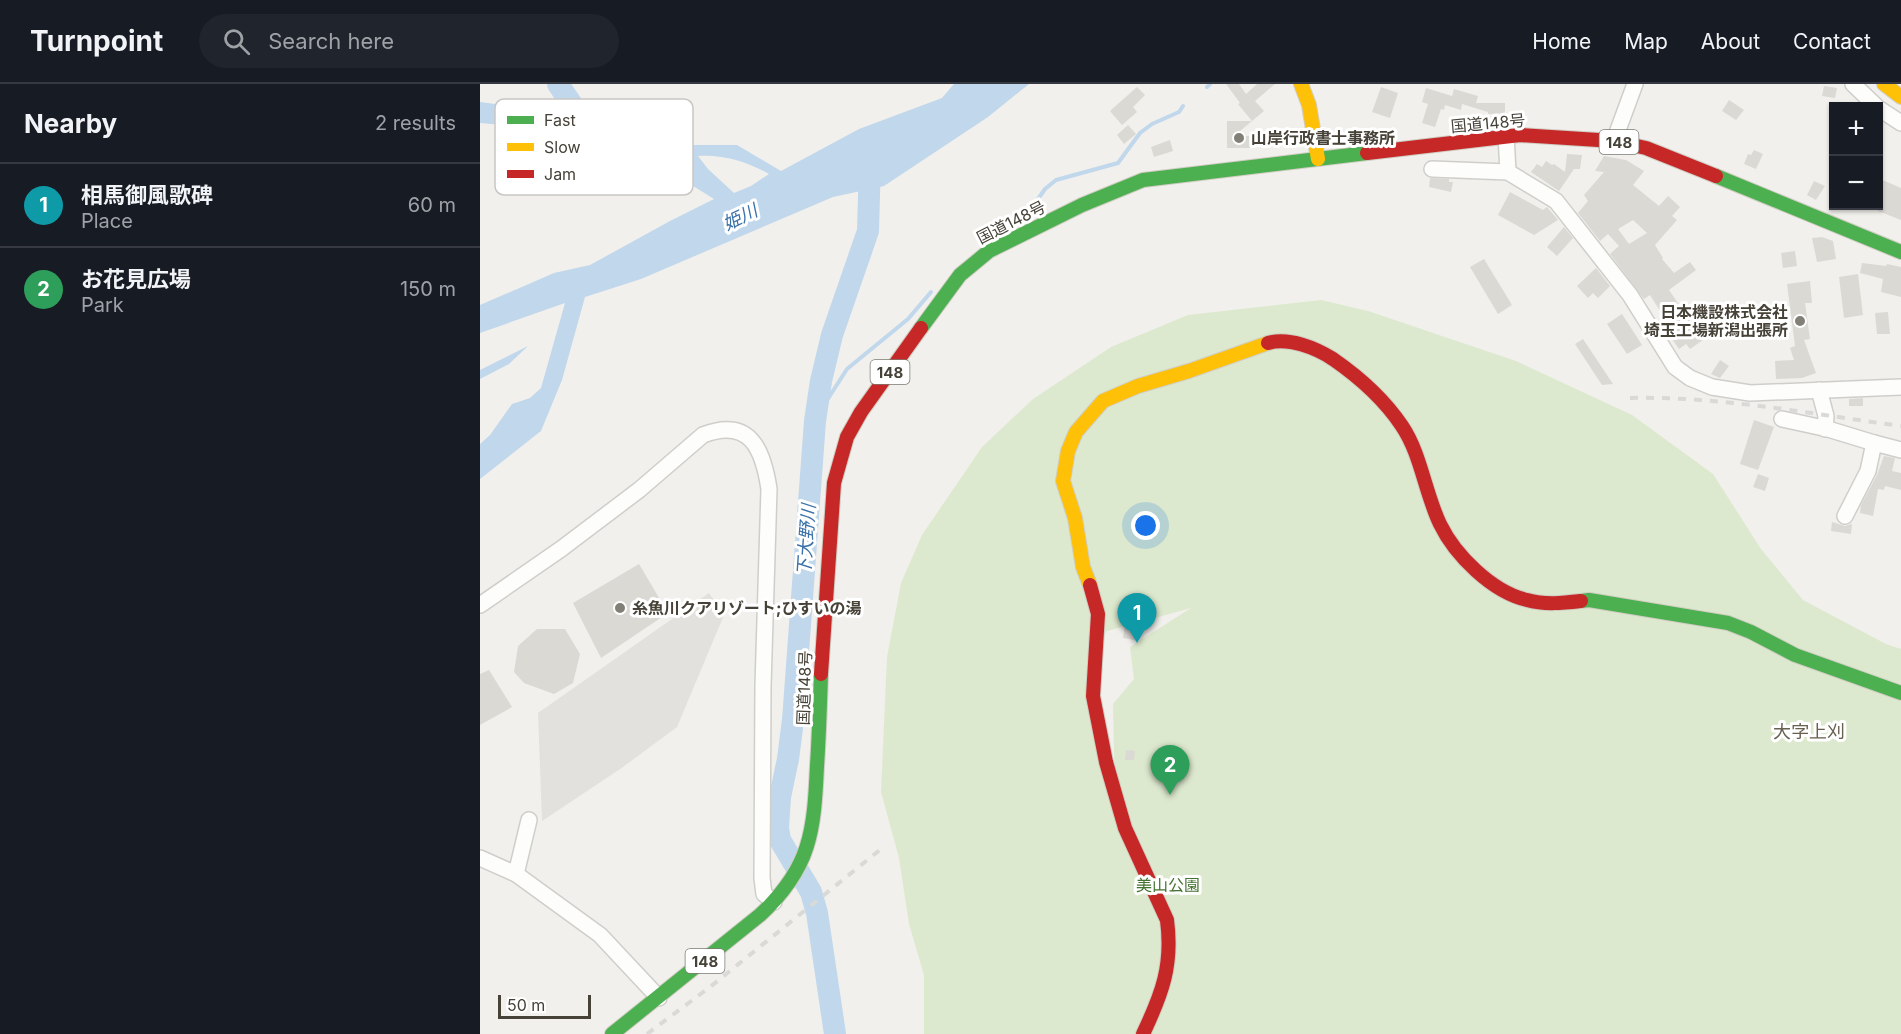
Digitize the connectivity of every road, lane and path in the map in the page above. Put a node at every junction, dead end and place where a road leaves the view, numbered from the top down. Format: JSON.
{"nodes":[{"id":1,"x":1301,"y":84,"type":"edge"},
{"id":2,"x":1635,"y":84,"type":"edge"},
{"id":3,"x":1853,"y":84,"type":"edge"},
{"id":4,"x":1884,"y":84,"type":"edge"},
{"id":5,"x":1901,"y":97,"type":"edge"},
{"id":6,"x":1872,"y":102,"type":"edge"},
{"id":7,"x":1883,"y":111,"type":"edge"},
{"id":8,"x":1901,"y":123,"type":"edge"},
{"id":9,"x":1506,"y":136,"type":"junction"},
{"id":10,"x":1614,"y":141,"type":"junction"},
{"id":11,"x":1318,"y":159,"type":"junction"},
{"id":12,"x":1432,"y":169,"type":"dead end"},
{"id":13,"x":1508,"y":172,"type":"junction"},
{"id":14,"x":1901,"y":252,"type":"edge"},
{"id":15,"x":1901,"y":387,"type":"edge"},
{"id":16,"x":1819,"y":390,"type":"junction"},
{"id":17,"x":1782,"y":419,"type":"dead end"},
{"id":18,"x":1825,"y":429,"type":"junction"},
{"id":19,"x":1874,"y":443,"type":"junction"},
{"id":20,"x":1901,"y":450,"type":"edge"},
{"id":21,"x":1845,"y":516,"type":"dead end"},
{"id":22,"x":480,"y":605,"type":"edge"},
{"id":23,"x":1901,"y":693,"type":"edge"},
{"id":24,"x":529,"y":819,"type":"dead end"},
{"id":25,"x":480,"y":858,"type":"edge"},
{"id":26,"x":516,"y":874,"type":"junction"},
{"id":27,"x":774,"y":902,"type":"junction"},
{"id":28,"x":659,"y":998,"type":"junction"},
{"id":29,"x":612,"y":1034,"type":"edge"},
{"id":30,"x":1143,"y":1034,"type":"edge"}],
"edges":[{"from":1,"to":11,"type":"main road"},
{"from":2,"to":10,"type":"street"},
{"from":3,"to":6,"type":"street"},
{"from":4,"to":5,"type":"main road"},
{"from":7,"to":8,"type":"street"},
{"from":9,"to":10,"type":"main road","name":"国道148号","number":"148"},
{"from":9,"to":11,"type":"main road","name":"国道148号","number":"148"},
{"from":9,"to":13,"type":"street"},
{"from":10,"to":14,"type":"main road","name":"国道148号","number":"148"},
{"from":11,"to":27,"type":"main road","name":"国道148号","number":"148"},
{"from":12,"to":13,"type":"street"},
{"from":13,"to":16,"type":"street"},
{"from":15,"to":16,"type":"street"},
{"from":16,"to":18,"type":"street"},
{"from":17,"to":18,"type":"street"},
{"from":18,"to":19,"type":"street"},
{"from":19,"to":20,"type":"street"},
{"from":19,"to":21,"type":"street"},
{"from":22,"to":27,"type":"street"},
{"from":23,"to":30,"type":"main road"},
{"from":24,"to":26,"type":"street"},
{"from":25,"to":26,"type":"street"},
{"from":26,"to":28,"type":"street"},
{"from":27,"to":28,"type":"main road","name":"国道148号","number":"148"},
{"from":28,"to":29,"type":"main road","name":"国道148号","number":"148"}]}
